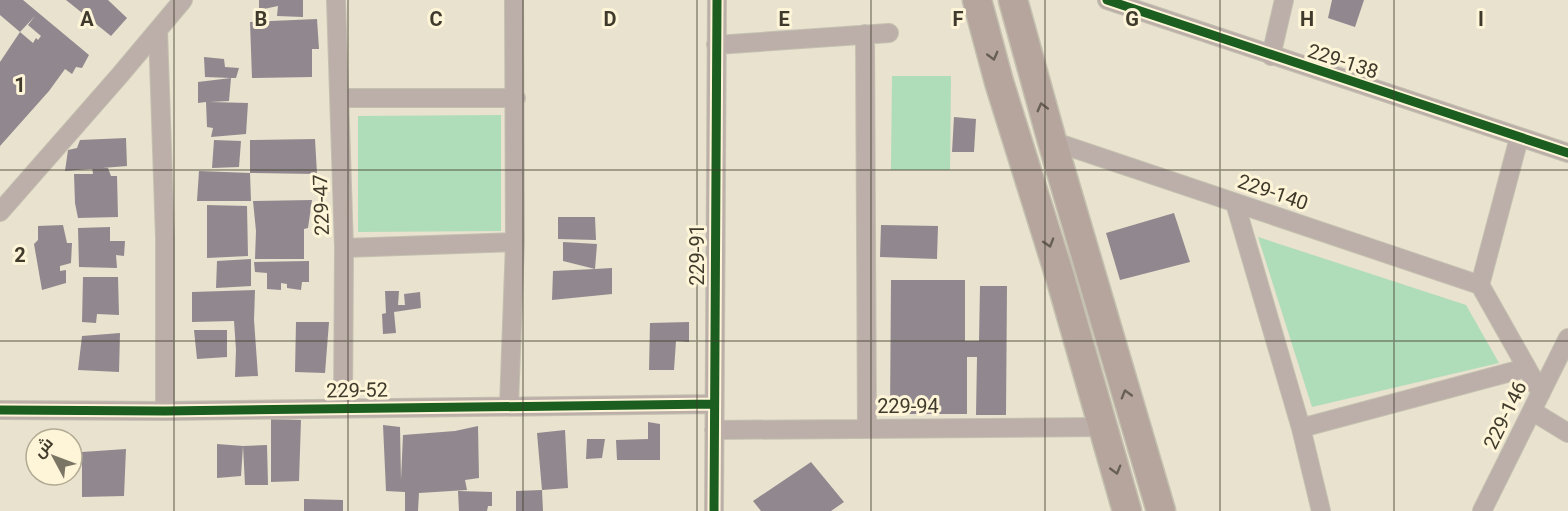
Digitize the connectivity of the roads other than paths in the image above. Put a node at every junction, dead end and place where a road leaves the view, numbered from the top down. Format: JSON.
{"nodes":[{"id":1,"x":183,"y":0,"type":"edge"},
{"id":2,"x":336,"y":0,"type":"edge"},
{"id":3,"x":514,"y":0,"type":"edge"},
{"id":4,"x":717,"y":0,"type":"edge"},
{"id":5,"x":977,"y":0,"type":"edge"},
{"id":6,"x":1013,"y":0,"type":"edge"},
{"id":7,"x":1107,"y":0,"type":"edge"},
{"id":8,"x":1284,"y":0,"type":"edge"},
{"id":9,"x":158,"y":30,"type":"junction"},
{"id":10,"x":889,"y":33,"type":"dead end"},
{"id":11,"x":865,"y":34,"type":"junction"},
{"id":12,"x":716,"y":45,"type":"junction"},
{"id":13,"x":1271,"y":56,"type":"junction"},
{"id":14,"x":340,"y":98,"type":"junction"},
{"id":15,"x":516,"y":98,"type":"junction"},
{"id":16,"x":1519,"y":138,"type":"junction"},
{"id":17,"x":1052,"y":141,"type":"junction"},
{"id":18,"x":1568,"y":153,"type":"edge"},
{"id":19,"x":1235,"y":203,"type":"junction"},
{"id":20,"x":0,"y":212,"type":"edge"},
{"id":21,"x":515,"y":242,"type":"junction"},
{"id":22,"x":344,"y":248,"type":"junction"},
{"id":23,"x":1480,"y":285,"type":"junction"},
{"id":24,"x":1568,"y":338,"type":"edge"},
{"id":25,"x":1526,"y":368,"type":"junction"},
{"id":26,"x":1540,"y":393,"type":"junction"},
{"id":27,"x":714,"y":404,"type":"junction"},
{"id":28,"x":509,"y":406,"type":"junction"},
{"id":29,"x":343,"y":408,"type":"junction"},
{"id":30,"x":0,"y":410,"type":"edge"},
{"id":31,"x":165,"y":411,"type":"junction"},
{"id":32,"x":1532,"y":411,"type":"junction"},
{"id":33,"x":1103,"y":427,"type":"junction"},
{"id":34,"x":1301,"y":428,"type":"junction"},
{"id":35,"x":867,"y":429,"type":"junction"},
{"id":36,"x":714,"y":430,"type":"junction"},
{"id":37,"x":1568,"y":433,"type":"edge"},
{"id":38,"x":714,"y":511,"type":"edge"},
{"id":39,"x":1127,"y":511,"type":"edge"},
{"id":40,"x":1161,"y":511,"type":"edge"},
{"id":41,"x":1321,"y":511,"type":"edge"},
{"id":42,"x":1482,"y":511,"type":"edge"}],
"edges":[{"from":1,"to":9,"type":"street"},
{"from":2,"to":14,"type":"street","name":"229-47"},
{"from":3,"to":15,"type":"street"},
{"from":4,"to":12,"type":"street","name":"229-91"},
{"from":5,"to":33,"type":"main road","one_way":true},
{"from":17,"to":6,"type":"main road","one_way":true},
{"from":7,"to":13,"type":"street","name":"229-138"},
{"from":8,"to":13,"type":"street"},
{"from":9,"to":20,"type":"street"},
{"from":9,"to":31,"type":"street"},
{"from":10,"to":11,"type":"street"},
{"from":11,"to":12,"type":"street"},
{"from":11,"to":35,"type":"street"},
{"from":12,"to":27,"type":"street","name":"229-91"},
{"from":13,"to":16,"type":"street","name":"229-138"},
{"from":14,"to":15,"type":"street"},
{"from":14,"to":22,"type":"street","name":"229-47"},
{"from":15,"to":21,"type":"street"},
{"from":16,"to":18,"type":"street","name":"229-138"},
{"from":16,"to":23,"type":"street"},
{"from":17,"to":19,"type":"street","name":"229-140"},
{"from":40,"to":17,"type":"main road","one_way":true},
{"from":19,"to":23,"type":"street","name":"229-140"},
{"from":19,"to":34,"type":"street"},
{"from":21,"to":22,"type":"street"},
{"from":21,"to":28,"type":"street"},
{"from":22,"to":29,"type":"street","name":"229-47"},
{"from":23,"to":25,"type":"street"},
{"from":24,"to":26,"type":"street","name":"229-146"},
{"from":25,"to":26,"type":"street"},
{"from":25,"to":34,"type":"street"},
{"from":26,"to":32,"type":"street","name":"229-146"},
{"from":27,"to":28,"type":"street","name":"229-52"},
{"from":27,"to":36,"type":"street","name":"229-91"},
{"from":28,"to":29,"type":"street","name":"229-52"},
{"from":29,"to":31,"type":"street","name":"229-52"},
{"from":30,"to":31,"type":"street","name":"229-52"},
{"from":32,"to":37,"type":"street"},
{"from":32,"to":42,"type":"street","name":"229-146"},
{"from":33,"to":35,"type":"street","name":"229-94"},
{"from":33,"to":39,"type":"main road","one_way":true},
{"from":34,"to":41,"type":"street"},
{"from":35,"to":36,"type":"street","name":"229-94"},
{"from":36,"to":38,"type":"street","name":"229-91"}]}
